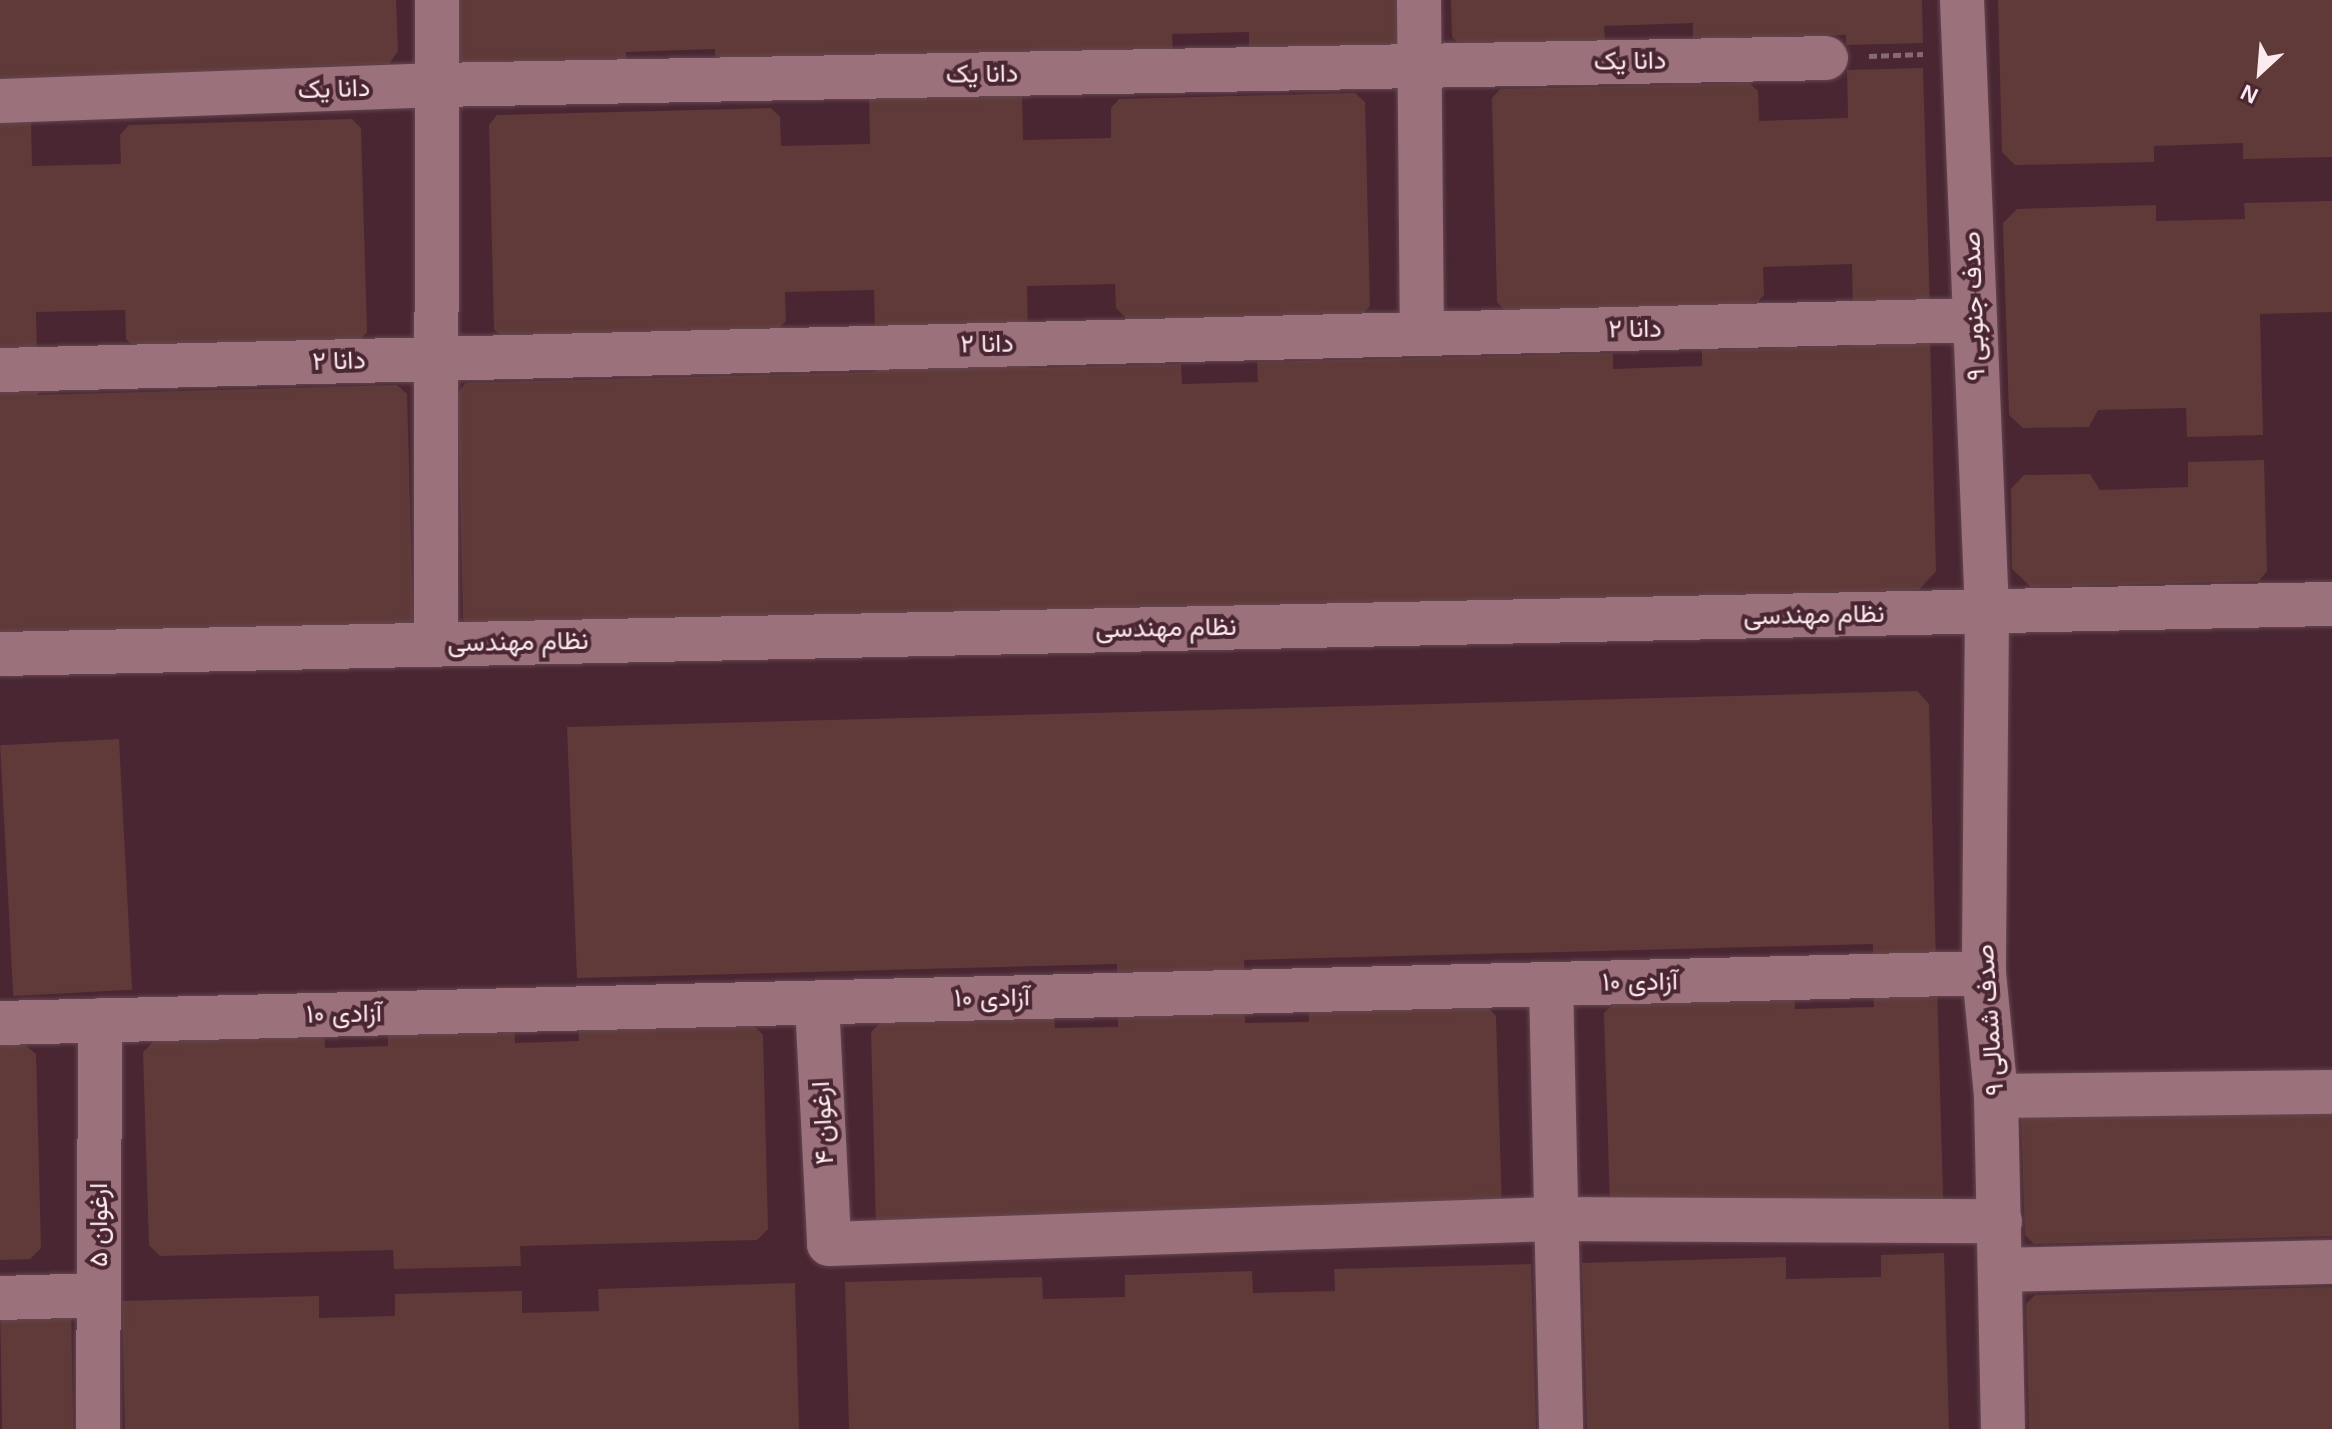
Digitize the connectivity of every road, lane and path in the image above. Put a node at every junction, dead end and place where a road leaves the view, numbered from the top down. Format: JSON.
{"nodes":[{"id":1,"x":437,"y":0,"type":"edge"},
{"id":2,"x":1419,"y":0,"type":"edge"},
{"id":3,"x":1962,"y":0,"type":"edge"},
{"id":4,"x":1964,"y":53,"type":"junction"},
{"id":5,"x":1826,"y":58,"type":"joint"},
{"id":6,"x":1419,"y":64,"type":"junction"},
{"id":7,"x":437,"y":85,"type":"junction"},
{"id":8,"x":0,"y":101,"type":"edge"},
{"id":9,"x":1974,"y":320,"type":"junction"},
{"id":10,"x":1422,"y":334,"type":"junction"},
{"id":11,"x":439,"y":358,"type":"junction"},
{"id":12,"x":0,"y":370,"type":"edge"},
{"id":13,"x":2332,"y":604,"type":"edge"},
{"id":14,"x":1987,"y":611,"type":"junction"},
{"id":15,"x":436,"y":643,"type":"junction"},
{"id":16,"x":0,"y":654,"type":"edge"},
{"id":17,"x":1984,"y":973,"type":"junction"},
{"id":18,"x":1551,"y":984,"type":"junction"},
{"id":19,"x":817,"y":1003,"type":"junction"},
{"id":20,"x":100,"y":1020,"type":"junction"},
{"id":21,"x":0,"y":1023,"type":"edge"},
{"id":22,"x":2332,"y":1092,"type":"edge"},
{"id":23,"x":1996,"y":1096,"type":"junction"},
{"id":24,"x":1552,"y":1219,"type":"junction"},
{"id":25,"x":2000,"y":1221,"type":"junction"},
{"id":26,"x":2332,"y":1262,"type":"edge"},
{"id":27,"x":2001,"y":1270,"type":"junction"},
{"id":28,"x":99,"y":1295,"type":"junction"},
{"id":29,"x":0,"y":1298,"type":"edge"},
{"id":30,"x":98,"y":1429,"type":"edge"},
{"id":31,"x":1561,"y":1429,"type":"edge"},
{"id":32,"x":2003,"y":1429,"type":"edge"}],
"edges":[{"from":1,"to":7,"type":"street"},
{"from":2,"to":6,"type":"street"},
{"from":3,"to":4,"type":"street","name":"صدف جنوبی ۹"},
{"from":4,"to":5,"type":"path"},
{"from":4,"to":9,"type":"street","name":"صدف جنوبی ۹"},
{"from":5,"to":6,"type":"street","name":"دانا یک"},
{"from":6,"to":7,"type":"street","name":"دانا یک"},
{"from":6,"to":10,"type":"street"},
{"from":7,"to":8,"type":"street","name":"دانا یک"},
{"from":7,"to":11,"type":"street"},
{"from":9,"to":10,"type":"street","name":"دانا ۲"},
{"from":9,"to":14,"type":"street","name":"صدف جنوبی ۹"},
{"from":10,"to":11,"type":"street","name":"دانا ۲"},
{"from":11,"to":12,"type":"street","name":"دانا ۲"},
{"from":11,"to":15,"type":"street"},
{"from":13,"to":14,"type":"street","name":"نظام مهندسی"},
{"from":14,"to":15,"type":"street","name":"نظام مهندسی"},
{"from":14,"to":17,"type":"street","name":"صدف شمالی ۹"},
{"from":15,"to":16,"type":"street","name":"نظام مهندسی"},
{"from":17,"to":18,"type":"street","name":"آزادی ۱۰"},
{"from":17,"to":23,"type":"street","name":"صدف شمالی ۹"},
{"from":18,"to":19,"type":"street","name":"آزادی ۱۰"},
{"from":18,"to":24,"type":"street"},
{"from":19,"to":20,"type":"street","name":"آزادی ۱۰"},
{"from":19,"to":24,"type":"street","name":"ارغوان ۴"},
{"from":20,"to":21,"type":"street","name":"آزادی ۱۰"},
{"from":20,"to":28,"type":"street","name":"ارغوان ۵"},
{"from":22,"to":23,"type":"street"},
{"from":23,"to":25,"type":"street","name":"صدف شمالی ۹"},
{"from":24,"to":25,"type":"street"},
{"from":24,"to":31,"type":"street"},
{"from":25,"to":27,"type":"street","name":"صدف شمالی ۹"},
{"from":26,"to":27,"type":"street"},
{"from":27,"to":32,"type":"street","name":"صدف شمالی ۹"},
{"from":28,"to":29,"type":"street"},
{"from":28,"to":30,"type":"street","name":"ارغوان ۵"}]}
